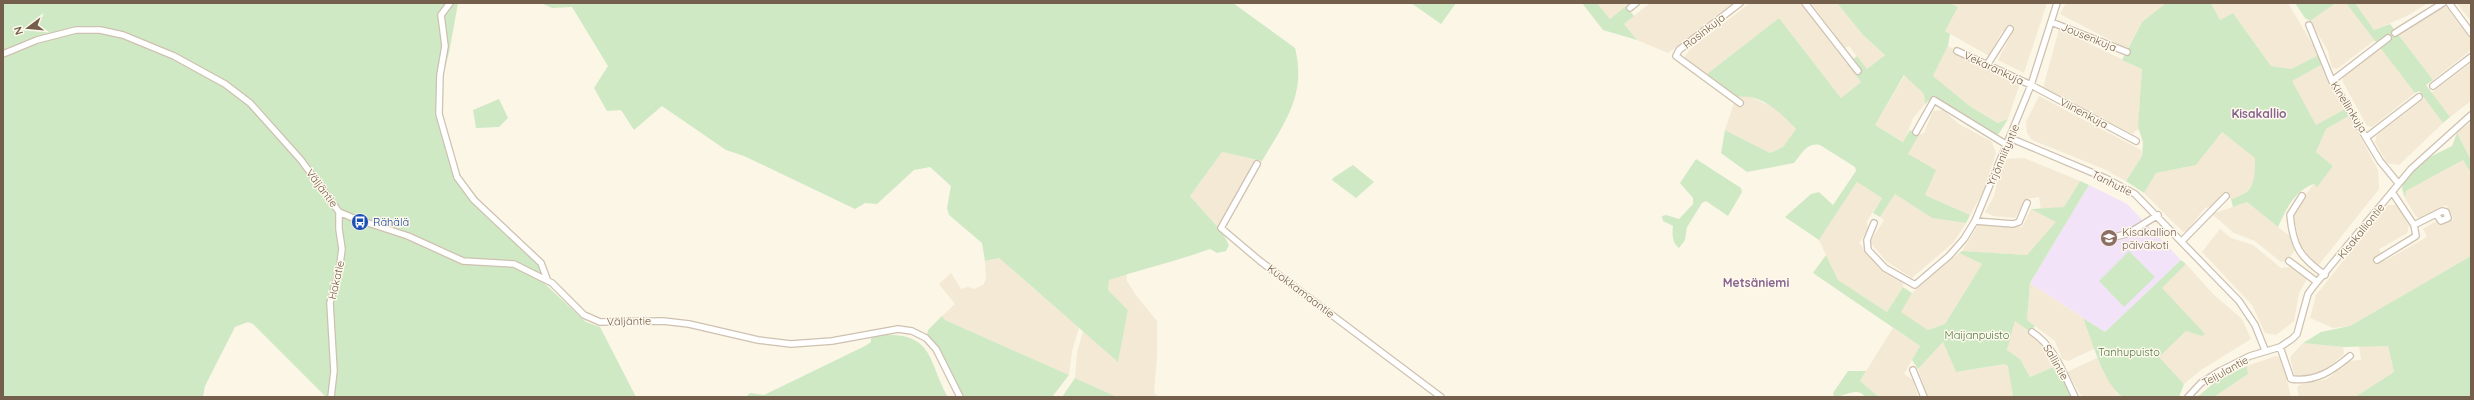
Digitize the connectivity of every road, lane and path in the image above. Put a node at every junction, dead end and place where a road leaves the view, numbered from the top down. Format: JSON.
{"nodes":[{"id":1,"x":450,"y":3,"type":"edge"},
{"id":2,"x":1636,"y":3,"type":"edge"},
{"id":3,"x":1740,"y":3,"type":"edge"},
{"id":4,"x":1805,"y":3,"type":"edge"},
{"id":5,"x":2057,"y":3,"type":"edge"},
{"id":6,"x":2443,"y":3,"type":"edge"},
{"id":7,"x":2449,"y":3,"type":"edge"},
{"id":8,"x":1630,"y":8,"type":"dead end"},
{"id":9,"x":2051,"y":22,"type":"junction"},
{"id":10,"x":2309,"y":25,"type":"dead end"},
{"id":11,"x":2010,"y":29,"type":"dead end"},
{"id":12,"x":2395,"y":33,"type":"dead end"},
{"id":13,"x":2471,"y":33,"type":"edge"},
{"id":14,"x":2388,"y":38,"type":"dead end"},
{"id":15,"x":1957,"y":51,"type":"dead end"},
{"id":16,"x":2127,"y":52,"type":"dead end"},
{"id":17,"x":3,"y":54,"type":"edge"},
{"id":18,"x":2471,"y":57,"type":"edge"},
{"id":19,"x":1987,"y":65,"type":"junction"},
{"id":20,"x":1858,"y":70,"type":"dead end"},
{"id":21,"x":2332,"y":80,"type":"junction"},
{"id":22,"x":2031,"y":85,"type":"junction"},
{"id":23,"x":2433,"y":86,"type":"dead end"},
{"id":24,"x":2420,"y":98,"type":"dead end"},
{"id":25,"x":1740,"y":102,"type":"dead end"},
{"id":26,"x":2471,"y":115,"type":"edge"},
{"id":27,"x":1916,"y":132,"type":"dead end"},
{"id":28,"x":2367,"y":137,"type":"junction"},
{"id":29,"x":2010,"y":138,"type":"junction"},
{"id":30,"x":2136,"y":141,"type":"dead end"},
{"id":31,"x":2007,"y":145,"type":"junction"},
{"id":32,"x":1257,"y":164,"type":"dead end"},
{"id":33,"x":2398,"y":183,"type":"junction"},
{"id":34,"x":2392,"y":192,"type":"junction"},
{"id":35,"x":2226,"y":196,"type":"dead end"},
{"id":36,"x":2302,"y":196,"type":"dead end"},
{"id":37,"x":2028,"y":203,"type":"dead end"},
{"id":38,"x":339,"y":212,"type":"junction"},
{"id":39,"x":2436,"y":214,"type":"dead end"},
{"id":40,"x":2158,"y":215,"type":"junction"},
{"id":41,"x":1976,"y":221,"type":"junction"},
{"id":42,"x":1874,"y":223,"type":"dead end"},
{"id":43,"x":2414,"y":225,"type":"junction"},
{"id":44,"x":2114,"y":238,"type":"dead end"},
{"id":45,"x":2182,"y":241,"type":"junction"},
{"id":46,"x":2377,"y":260,"type":"dead end"},
{"id":47,"x":2289,"y":261,"type":"dead end"},
{"id":48,"x":2325,"y":275,"type":"junction"},
{"id":49,"x":547,"y":279,"type":"junction"},
{"id":50,"x":2317,"y":282,"type":"junction"},
{"id":51,"x":2032,"y":332,"type":"dead end"},
{"id":52,"x":2280,"y":347,"type":"junction"},
{"id":53,"x":2265,"y":350,"type":"junction"},
{"id":54,"x":2350,"y":356,"type":"dead end"},
{"id":55,"x":1913,"y":370,"type":"dead end"},
{"id":56,"x":331,"y":397,"type":"edge"},
{"id":57,"x":960,"y":397,"type":"edge"},
{"id":58,"x":1440,"y":397,"type":"edge"},
{"id":59,"x":1924,"y":397,"type":"edge"},
{"id":60,"x":2075,"y":397,"type":"edge"},
{"id":61,"x":2188,"y":397,"type":"edge"}],
"edges":[{"from":1,"to":49,"type":"street"},
{"from":2,"to":8,"type":"street"},
{"from":3,"to":25,"type":"street","name":"Rasinkuja"},
{"from":4,"to":20,"type":"street"},
{"from":5,"to":9,"type":"street","name":"Yrjönniityntie"},
{"from":6,"to":12,"type":"street"},
{"from":7,"to":13,"type":"street"},
{"from":9,"to":16,"type":"street","name":"Jousenkuja"},
{"from":9,"to":22,"type":"street","name":"Yrjönniityntie"},
{"from":10,"to":21,"type":"street","name":"Kinellinkuja"},
{"from":11,"to":19,"type":"street"},
{"from":14,"to":21,"type":"street"},
{"from":15,"to":19,"type":"street","name":"Vekarankuja"},
{"from":17,"to":38,"type":"street","name":"Väljäntie"},
{"from":18,"to":23,"type":"street"},
{"from":19,"to":22,"type":"street","name":"Vekarankuja"},
{"from":21,"to":28,"type":"street","name":"Kinellinkuja"},
{"from":22,"to":29,"type":"street","name":"Yrjönniityntie"},
{"from":22,"to":30,"type":"street","name":"Viinenkuja"},
{"from":24,"to":28,"type":"street"},
{"from":26,"to":33,"type":"street","name":"Kisakalliontie"},
{"from":27,"to":31,"type":"street"},
{"from":28,"to":33,"type":"street","name":"Kinellinkuja"},
{"from":29,"to":31,"type":"street","name":"Yrjönniityntie"},
{"from":29,"to":40,"type":"street","name":"Tanhutie"},
{"from":31,"to":41,"type":"street","name":"Yrjönniityntie"},
{"from":32,"to":58,"type":"street","name":"Kuokkamaantie"},
{"from":33,"to":34,"type":"street","name":"Kisakalliontie"},
{"from":34,"to":43,"type":"street"},
{"from":34,"to":48,"type":"street","name":"Kisakalliontie"},
{"from":35,"to":45,"type":"street"},
{"from":36,"to":48,"type":"street"},
{"from":37,"to":41,"type":"street"},
{"from":38,"to":49,"type":"street","name":"Väljäntie"},
{"from":38,"to":56,"type":"street","name":"Hakatie"},
{"from":39,"to":43,"type":"street"},
{"from":40,"to":44,"type":"street"},
{"from":40,"to":45,"type":"street","name":"Tanhutie"},
{"from":41,"to":42,"type":"street","name":"Yrjönniityntie"},
{"from":43,"to":46,"type":"street"},
{"from":45,"to":53,"type":"street","name":"Tanhutie"},
{"from":47,"to":50,"type":"street"},
{"from":48,"to":50,"type":"street","name":"Kisakalliontie"},
{"from":49,"to":57,"type":"street","name":"Väljäntie"},
{"from":50,"to":52,"type":"street","name":"Kisakalliontie"},
{"from":51,"to":60,"type":"street","name":"Sallintie"},
{"from":52,"to":53,"type":"street","name":"Kisakalliontie"},
{"from":52,"to":54,"type":"street"},
{"from":53,"to":61,"type":"street","name":"Teijulantie"},
{"from":55,"to":59,"type":"street"}]}
